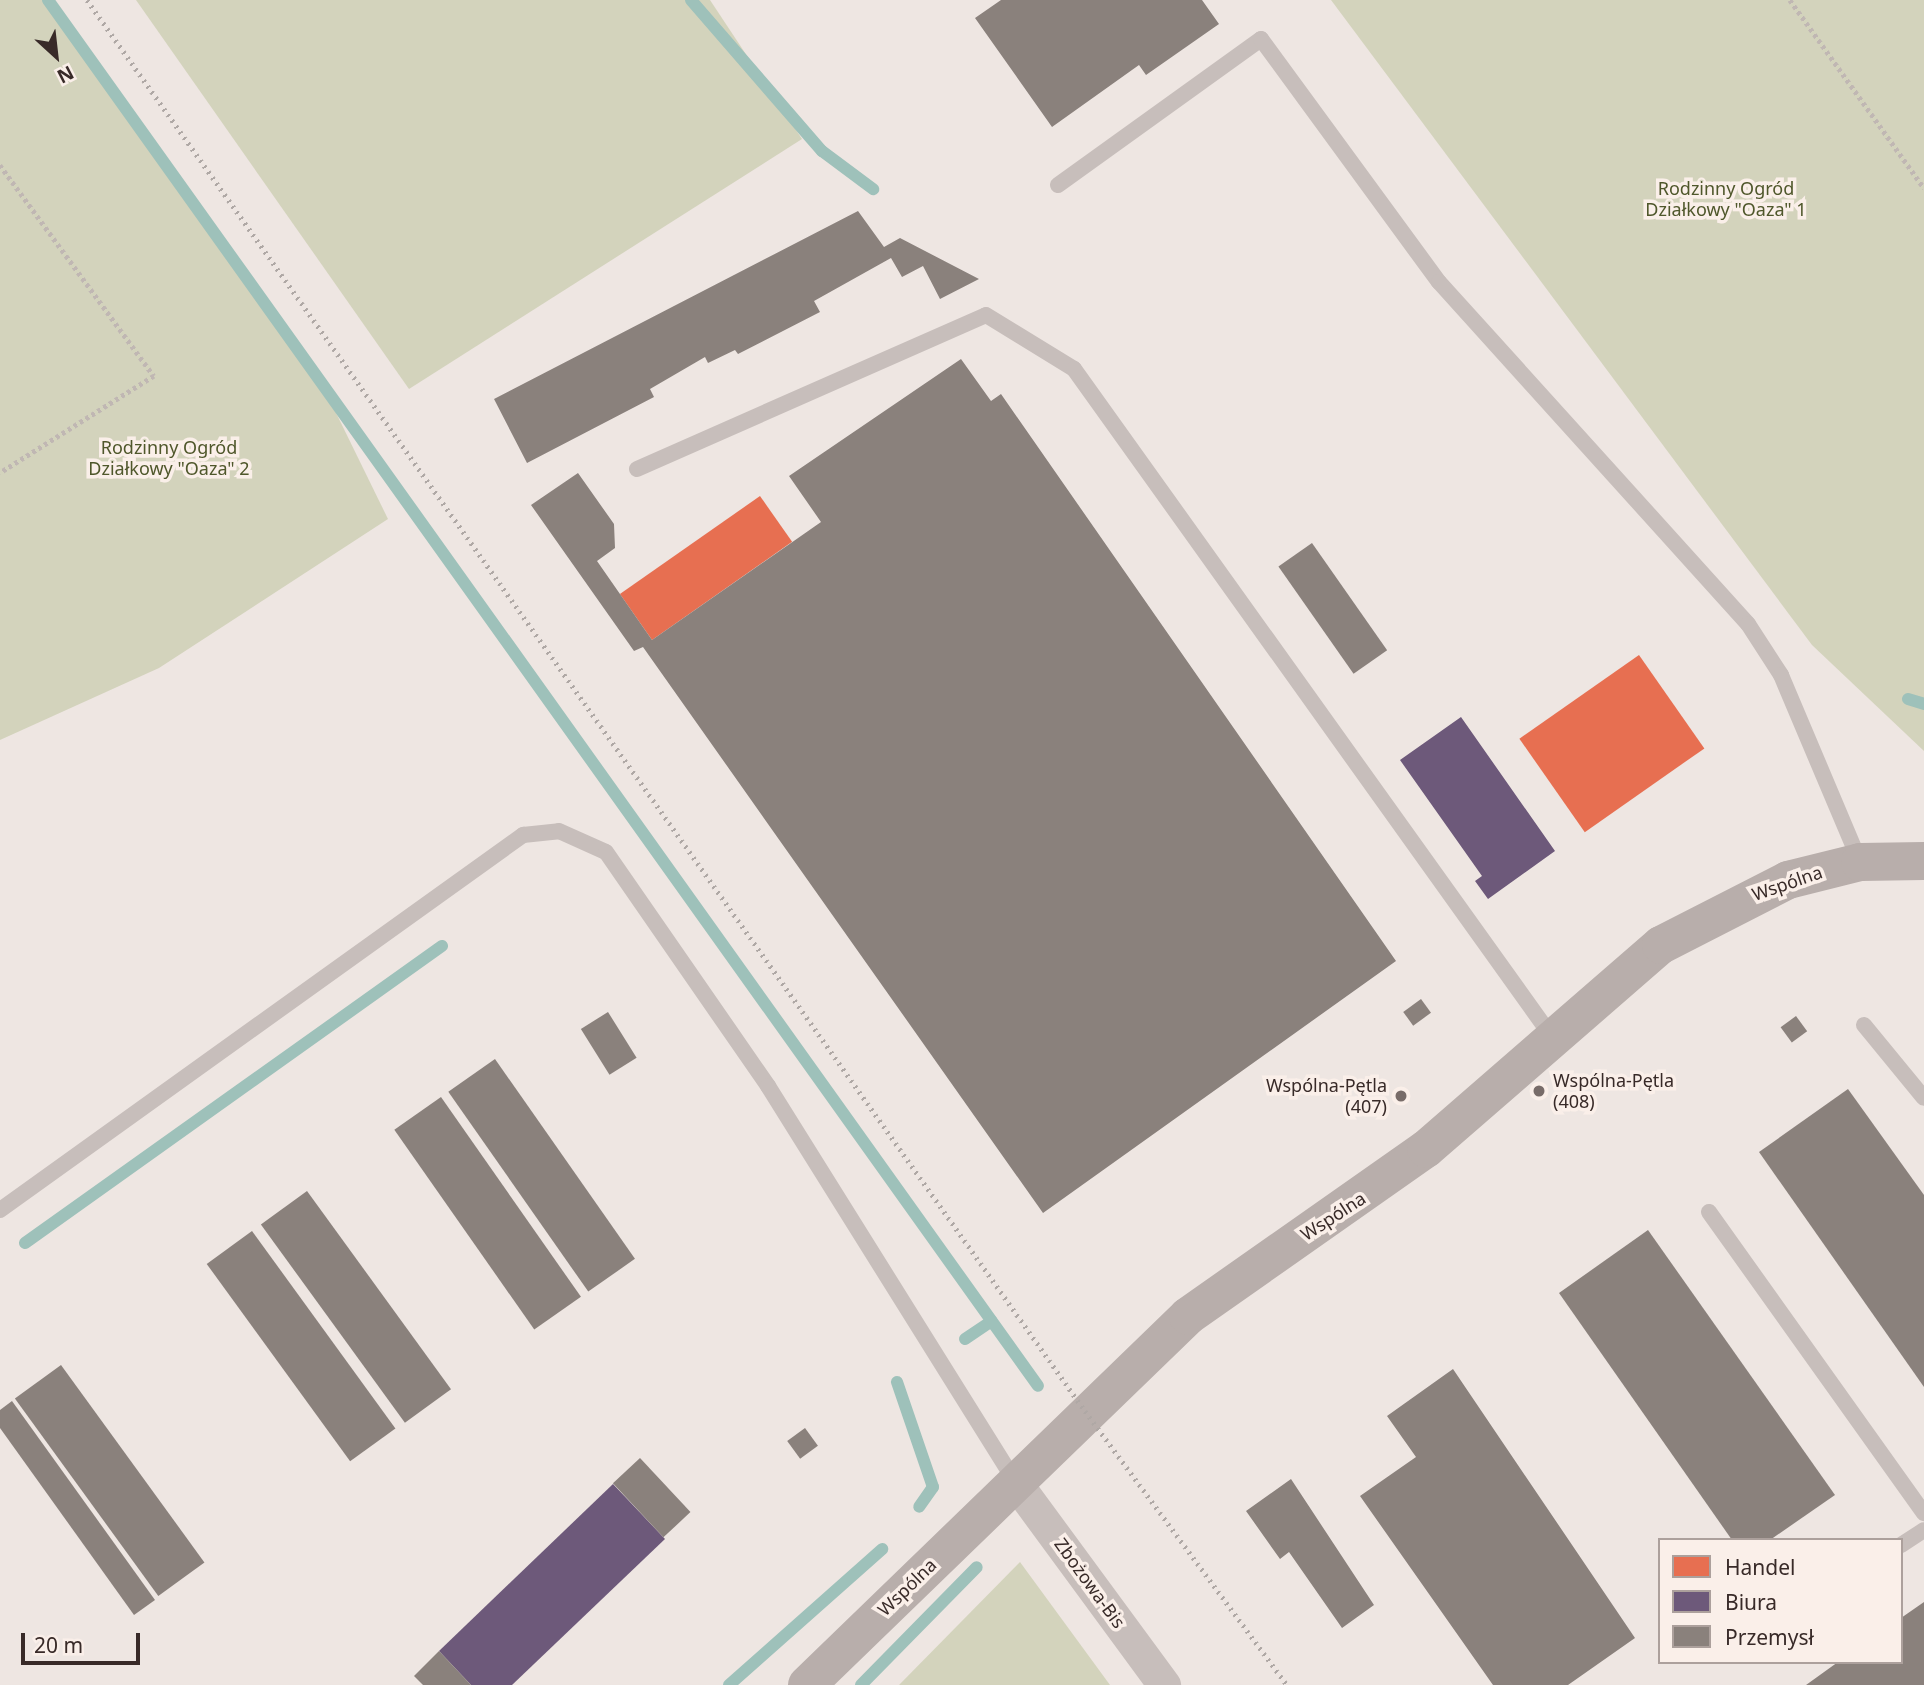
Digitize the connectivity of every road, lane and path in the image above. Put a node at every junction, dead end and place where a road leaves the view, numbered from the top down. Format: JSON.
{"nodes":[{"id":1,"x":1790,"y":0,"type":"edge"},
{"id":2,"x":0,"y":165,"type":"edge"},
{"id":3,"x":1058,"y":185,"type":"dead end"},
{"id":4,"x":1924,"y":188,"type":"edge"},
{"id":5,"x":637,"y":469,"type":"dead end"},
{"id":6,"x":0,"y":473,"type":"edge"},
{"id":7,"x":1924,"y":861,"type":"edge"},
{"id":8,"x":1860,"y":862,"type":"junction"},
{"id":9,"x":1864,"y":1025,"type":"dead end"},
{"id":10,"x":1552,"y":1037,"type":"junction"},
{"id":11,"x":1924,"y":1098,"type":"edge"},
{"id":12,"x":0,"y":1210,"type":"edge"},
{"id":13,"x":1709,"y":1212,"type":"dead end"},
{"id":14,"x":1015,"y":1482,"type":"junction"},
{"id":15,"x":1924,"y":1513,"type":"edge"},
{"id":16,"x":1924,"y":1530,"type":"edge"},
{"id":17,"x":1903,"y":1544,"type":"edge"},
{"id":18,"x":807,"y":1685,"type":"edge"},
{"id":19,"x":1164,"y":1685,"type":"edge"}],
"edges":[{"from":1,"to":4,"type":"path"},
{"from":2,"to":6,"type":"path"},
{"from":3,"to":8,"type":"lane"},
{"from":5,"to":10,"type":"lane"},
{"from":7,"to":8,"type":"street","name":"Wspólna"},
{"from":8,"to":10,"type":"street","name":"Wspólna"},
{"from":9,"to":11,"type":"lane"},
{"from":10,"to":14,"type":"street","name":"Wspólna"},
{"from":12,"to":14,"type":"lane"},
{"from":13,"to":15,"type":"lane"},
{"from":14,"to":18,"type":"street","name":"Wspólna"},
{"from":14,"to":19,"type":"street","name":"Zbożowa-Bis"},
{"from":16,"to":17,"type":"lane"}]}
